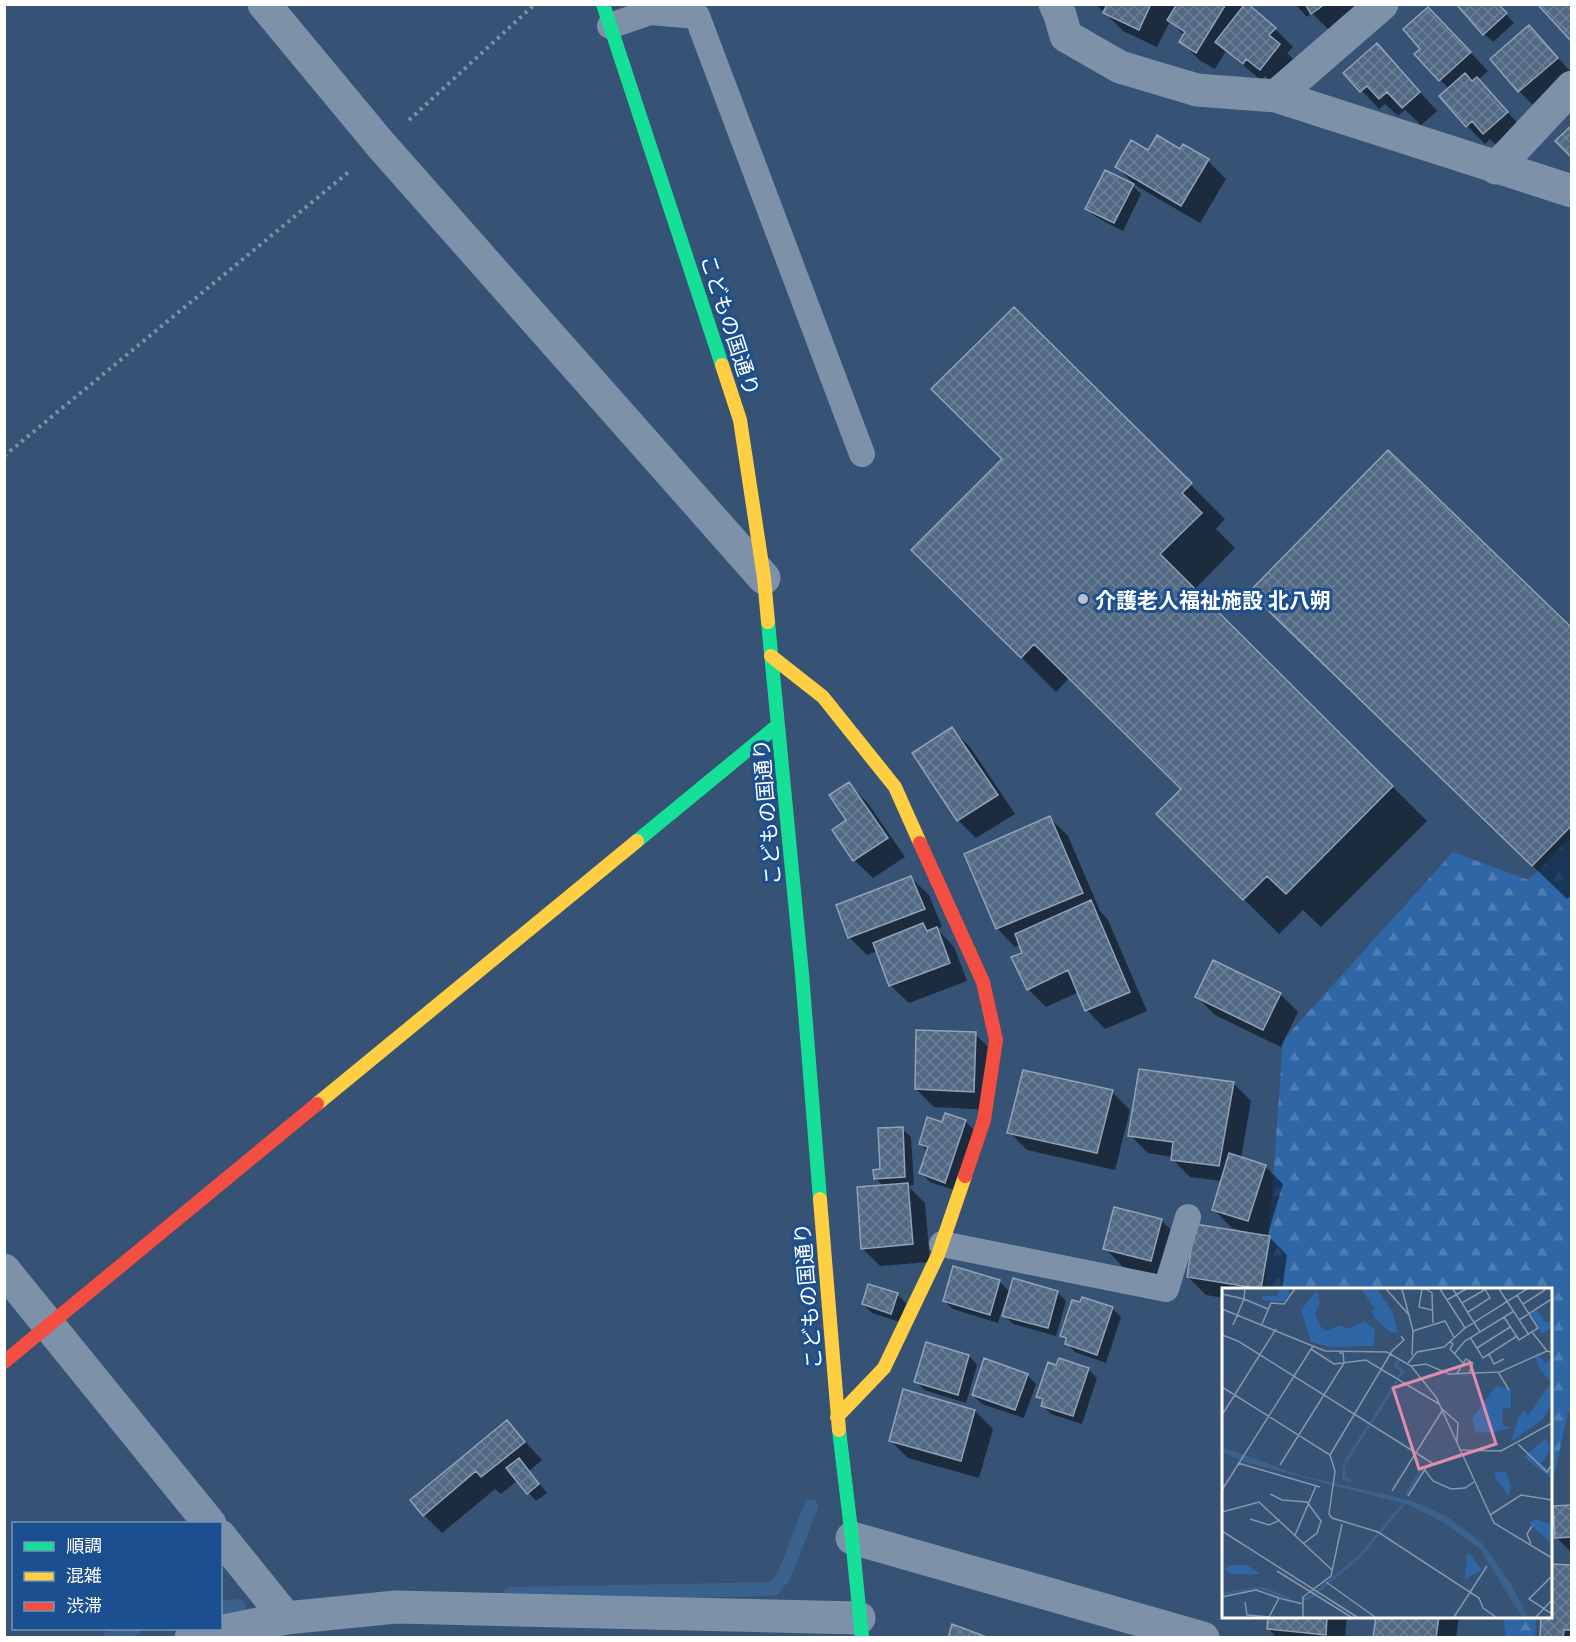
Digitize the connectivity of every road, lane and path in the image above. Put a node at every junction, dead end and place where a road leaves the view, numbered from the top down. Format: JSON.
{"nodes":[{"id":1,"x":264,"y":4,"type":"edge"},
{"id":2,"x":535,"y":4,"type":"edge"},
{"id":3,"x":1055,"y":4,"type":"edge"},
{"id":4,"x":1382,"y":4,"type":"edge"},
{"id":5,"x":607,"y":15,"type":"edge"},
{"id":6,"x":1572,"y":87,"type":"edge"},
{"id":7,"x":1276,"y":96,"type":"junction"},
{"id":8,"x":381,"y":145,"type":"junction"},
{"id":9,"x":1496,"y":168,"type":"junction"},
{"id":10,"x":1572,"y":191,"type":"edge"},
{"id":11,"x":862,"y":454,"type":"dead end"},
{"id":12,"x":4,"y":456,"type":"edge"},
{"id":13,"x":764,"y":578,"type":"junction"},
{"id":14,"x":771,"y":656,"type":"junction"},
{"id":15,"x":778,"y":724,"type":"junction"},
{"id":16,"x":1188,"y":1217,"type":"dead end"},
{"id":17,"x":942,"y":1244,"type":"junction"},
{"id":18,"x":4,"y":1270,"type":"edge"},
{"id":19,"x":50,"y":1324,"type":"junction"},
{"id":20,"x":4,"y":1362,"type":"edge"},
{"id":21,"x":837,"y":1416,"type":"junction"},
{"id":22,"x":208,"y":1522,"type":"edge"},
{"id":23,"x":222,"y":1538,"type":"edge"},
{"id":24,"x":852,"y":1538,"type":"junction"},
{"id":25,"x":286,"y":1618,"type":"junction"},
{"id":26,"x":860,"y":1628,"type":"edge"},
{"id":27,"x":191,"y":1638,"type":"edge"},
{"id":28,"x":1203,"y":1638,"type":"edge"}],
"edges":[{"from":1,"to":8,"type":"street"},
{"from":2,"to":8,"type":"path"},
{"from":3,"to":7,"type":"street"},
{"from":4,"to":7,"type":"street"},
{"from":5,"to":11,"type":"lane"},
{"from":5,"to":13,"type":"street","name":"こどもの国通り"},
{"from":6,"to":9,"type":"street"},
{"from":7,"to":9,"type":"street"},
{"from":8,"to":12,"type":"path"},
{"from":8,"to":13,"type":"street"},
{"from":9,"to":10,"type":"street"},
{"from":13,"to":14,"type":"street","name":"こどもの国通り"},
{"from":14,"to":15,"type":"street","name":"こどもの国通り"},
{"from":14,"to":17,"type":"street"},
{"from":15,"to":19,"type":"street"},
{"from":15,"to":21,"type":"street","name":"こどもの国通り"},
{"from":16,"to":17,"type":"lane"},
{"from":17,"to":21,"type":"street"},
{"from":18,"to":19,"type":"street"},
{"from":19,"to":20,"type":"street"},
{"from":19,"to":22,"type":"street"},
{"from":21,"to":24,"type":"street","name":"こどもの国通り"},
{"from":23,"to":25,"type":"street"},
{"from":24,"to":26,"type":"street","name":"こどもの国通り"},
{"from":24,"to":28,"type":"street"},
{"from":25,"to":26,"type":"street"},
{"from":25,"to":27,"type":"street"}]}
